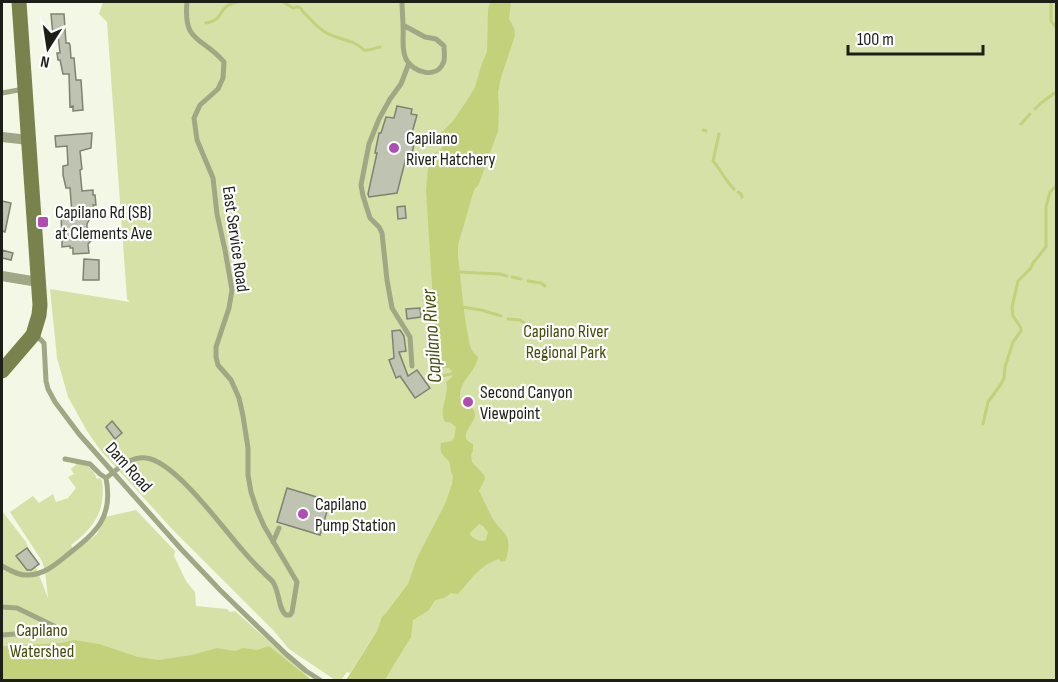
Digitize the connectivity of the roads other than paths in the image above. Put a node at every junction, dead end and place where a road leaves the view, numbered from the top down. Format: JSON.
{"nodes":[{"id":1,"x":19,"y":2,"type":"edge"},
{"id":2,"x":188,"y":2,"type":"edge"},
{"id":3,"x":402,"y":2,"type":"edge"},
{"id":4,"x":403,"y":25,"type":"junction"},
{"id":5,"x":409,"y":63,"type":"junction"},
{"id":6,"x":25,"y":89,"type":"junction"},
{"id":7,"x":2,"y":93,"type":"edge"},
{"id":8,"x":2,"y":137,"type":"edge"},
{"id":9,"x":29,"y":140,"type":"junction"},
{"id":10,"x":2,"y":276,"type":"edge"},
{"id":11,"x":38,"y":282,"type":"junction"},
{"id":12,"x":33,"y":334,"type":"junction"},
{"id":13,"x":7,"y":357,"type":"edge"},
{"id":14,"x":412,"y":366,"type":"dead end"},
{"id":15,"x":2,"y":371,"type":"edge"},
{"id":16,"x":65,"y":459,"type":"dead end"},
{"id":17,"x":113,"y":473,"type":"junction"},
{"id":18,"x":106,"y":478,"type":"junction"},
{"id":19,"x":279,"y":528,"type":"dead end"},
{"id":20,"x":273,"y":542,"type":"junction"},
{"id":21,"x":2,"y":566,"type":"edge"},
{"id":22,"x":2,"y":607,"type":"edge"},
{"id":23,"x":2,"y":635,"type":"edge"},
{"id":24,"x":320,"y":681,"type":"edge"}],
"edges":[{"from":1,"to":6,"type":"main road"},
{"from":2,"to":20,"type":"lane","name":"East Service Road"},
{"from":3,"to":4,"type":"lane"},
{"from":4,"to":5,"type":"lane"},
{"from":4,"to":5,"type":"lane"},
{"from":5,"to":14,"type":"lane"},
{"from":6,"to":7,"type":"lane"},
{"from":6,"to":9,"type":"main road"},
{"from":8,"to":9,"type":"street"},
{"from":9,"to":11,"type":"main road"},
{"from":10,"to":11,"type":"street"},
{"from":11,"to":12,"type":"main road"},
{"from":12,"to":13,"type":"main road"},
{"from":12,"to":17,"type":"lane","name":"Dam Road"},
{"from":13,"to":15,"type":"main road"},
{"from":16,"to":18,"type":"lane"},
{"from":17,"to":18,"type":"lane"},
{"from":17,"to":20,"type":"lane","name":"East Service Road"},
{"from":17,"to":24,"type":"lane","name":"Dam Road"},
{"from":18,"to":21,"type":"lane"},
{"from":19,"to":20,"type":"lane"},
{"from":22,"to":23,"type":"lane"}]}
